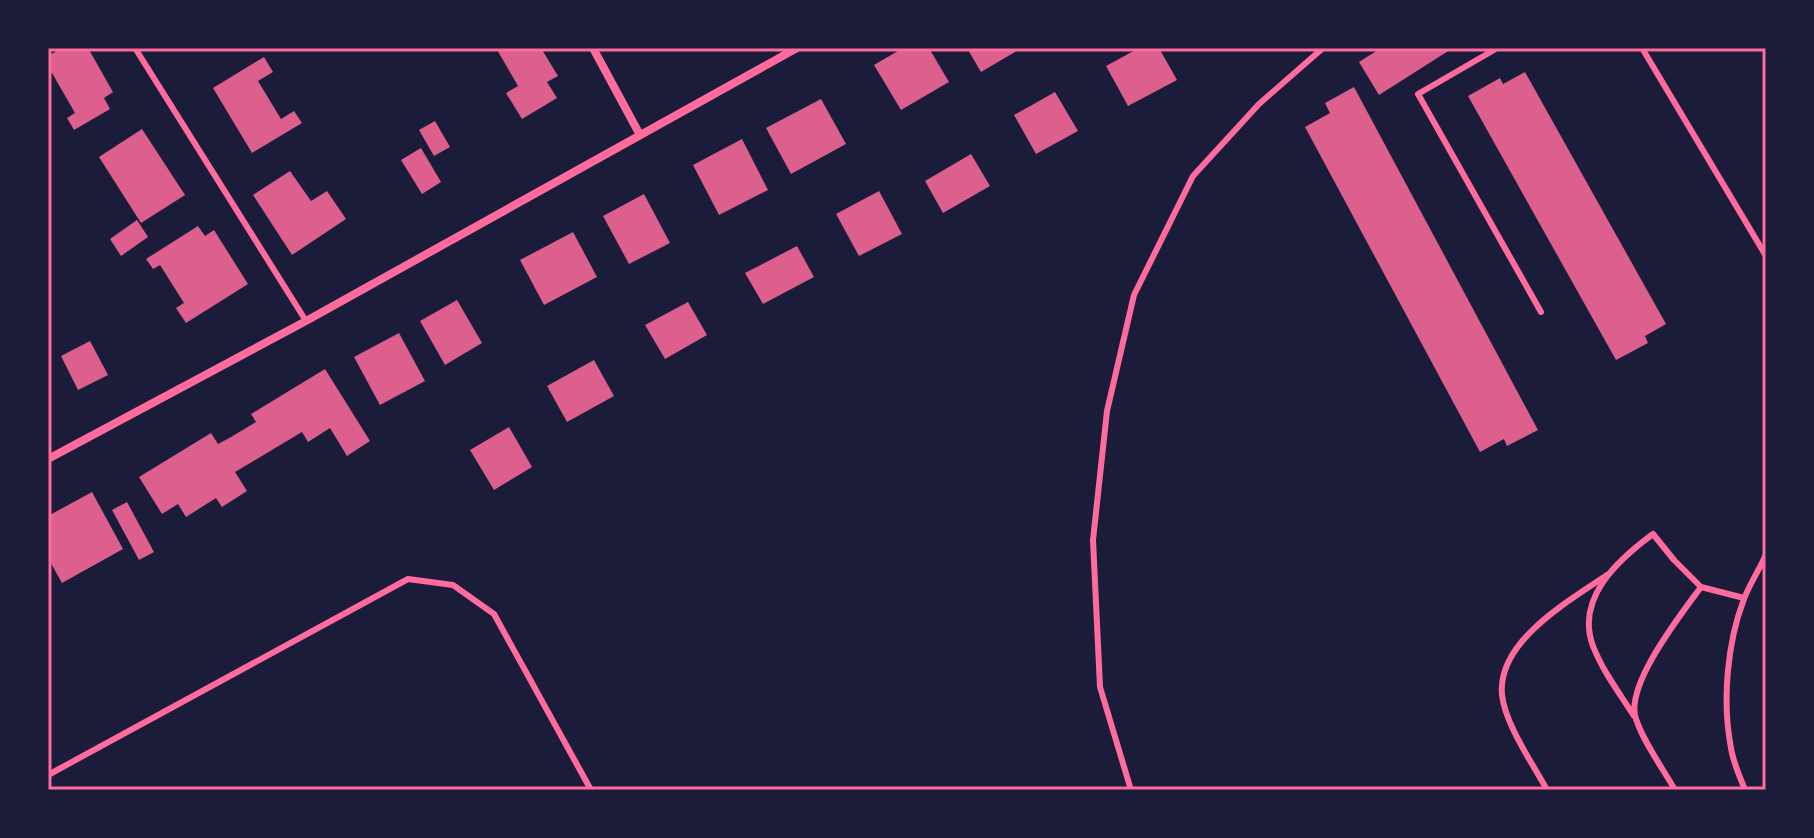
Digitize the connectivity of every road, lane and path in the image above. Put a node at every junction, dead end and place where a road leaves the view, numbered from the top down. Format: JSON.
{"nodes":[{"id":1,"x":135,"y":48,"type":"edge"},
{"id":2,"x":593,"y":48,"type":"edge"},
{"id":3,"x":797,"y":48,"type":"edge"},
{"id":4,"x":1323,"y":48,"type":"edge"},
{"id":5,"x":1493,"y":48,"type":"edge"},
{"id":6,"x":1642,"y":48,"type":"edge"},
{"id":7,"x":640,"y":135,"type":"junction"},
{"id":8,"x":1766,"y":256,"type":"edge"},
{"id":9,"x":1541,"y":312,"type":"dead end"},
{"id":10,"x":306,"y":321,"type":"junction"},
{"id":11,"x":48,"y":459,"type":"edge"},
{"id":12,"x":1766,"y":554,"type":"edge"},
{"id":13,"x":1608,"y":573,"type":"junction"},
{"id":14,"x":1701,"y":587,"type":"junction"},
{"id":15,"x":1744,"y":598,"type":"junction"},
{"id":16,"x":1634,"y":716,"type":"junction"},
{"id":17,"x":48,"y":775,"type":"edge"},
{"id":18,"x":591,"y":790,"type":"edge"},
{"id":19,"x":1131,"y":790,"type":"edge"},
{"id":20,"x":1547,"y":790,"type":"edge"},
{"id":21,"x":1675,"y":790,"type":"edge"},
{"id":22,"x":1745,"y":790,"type":"edge"}],
"edges":[{"from":1,"to":10,"type":"lane"},
{"from":2,"to":7,"type":"street"},
{"from":3,"to":7,"type":"street"},
{"from":4,"to":19,"type":"lane"},
{"from":5,"to":9,"type":"lane"},
{"from":6,"to":8,"type":"lane"},
{"from":7,"to":10,"type":"street"},
{"from":10,"to":11,"type":"street"},
{"from":12,"to":15,"type":"lane"},
{"from":13,"to":14,"type":"lane"},
{"from":13,"to":16,"type":"lane"},
{"from":13,"to":20,"type":"lane"},
{"from":14,"to":15,"type":"lane"},
{"from":14,"to":16,"type":"lane"},
{"from":15,"to":22,"type":"lane"},
{"from":16,"to":21,"type":"lane"},
{"from":17,"to":18,"type":"lane"}]}
